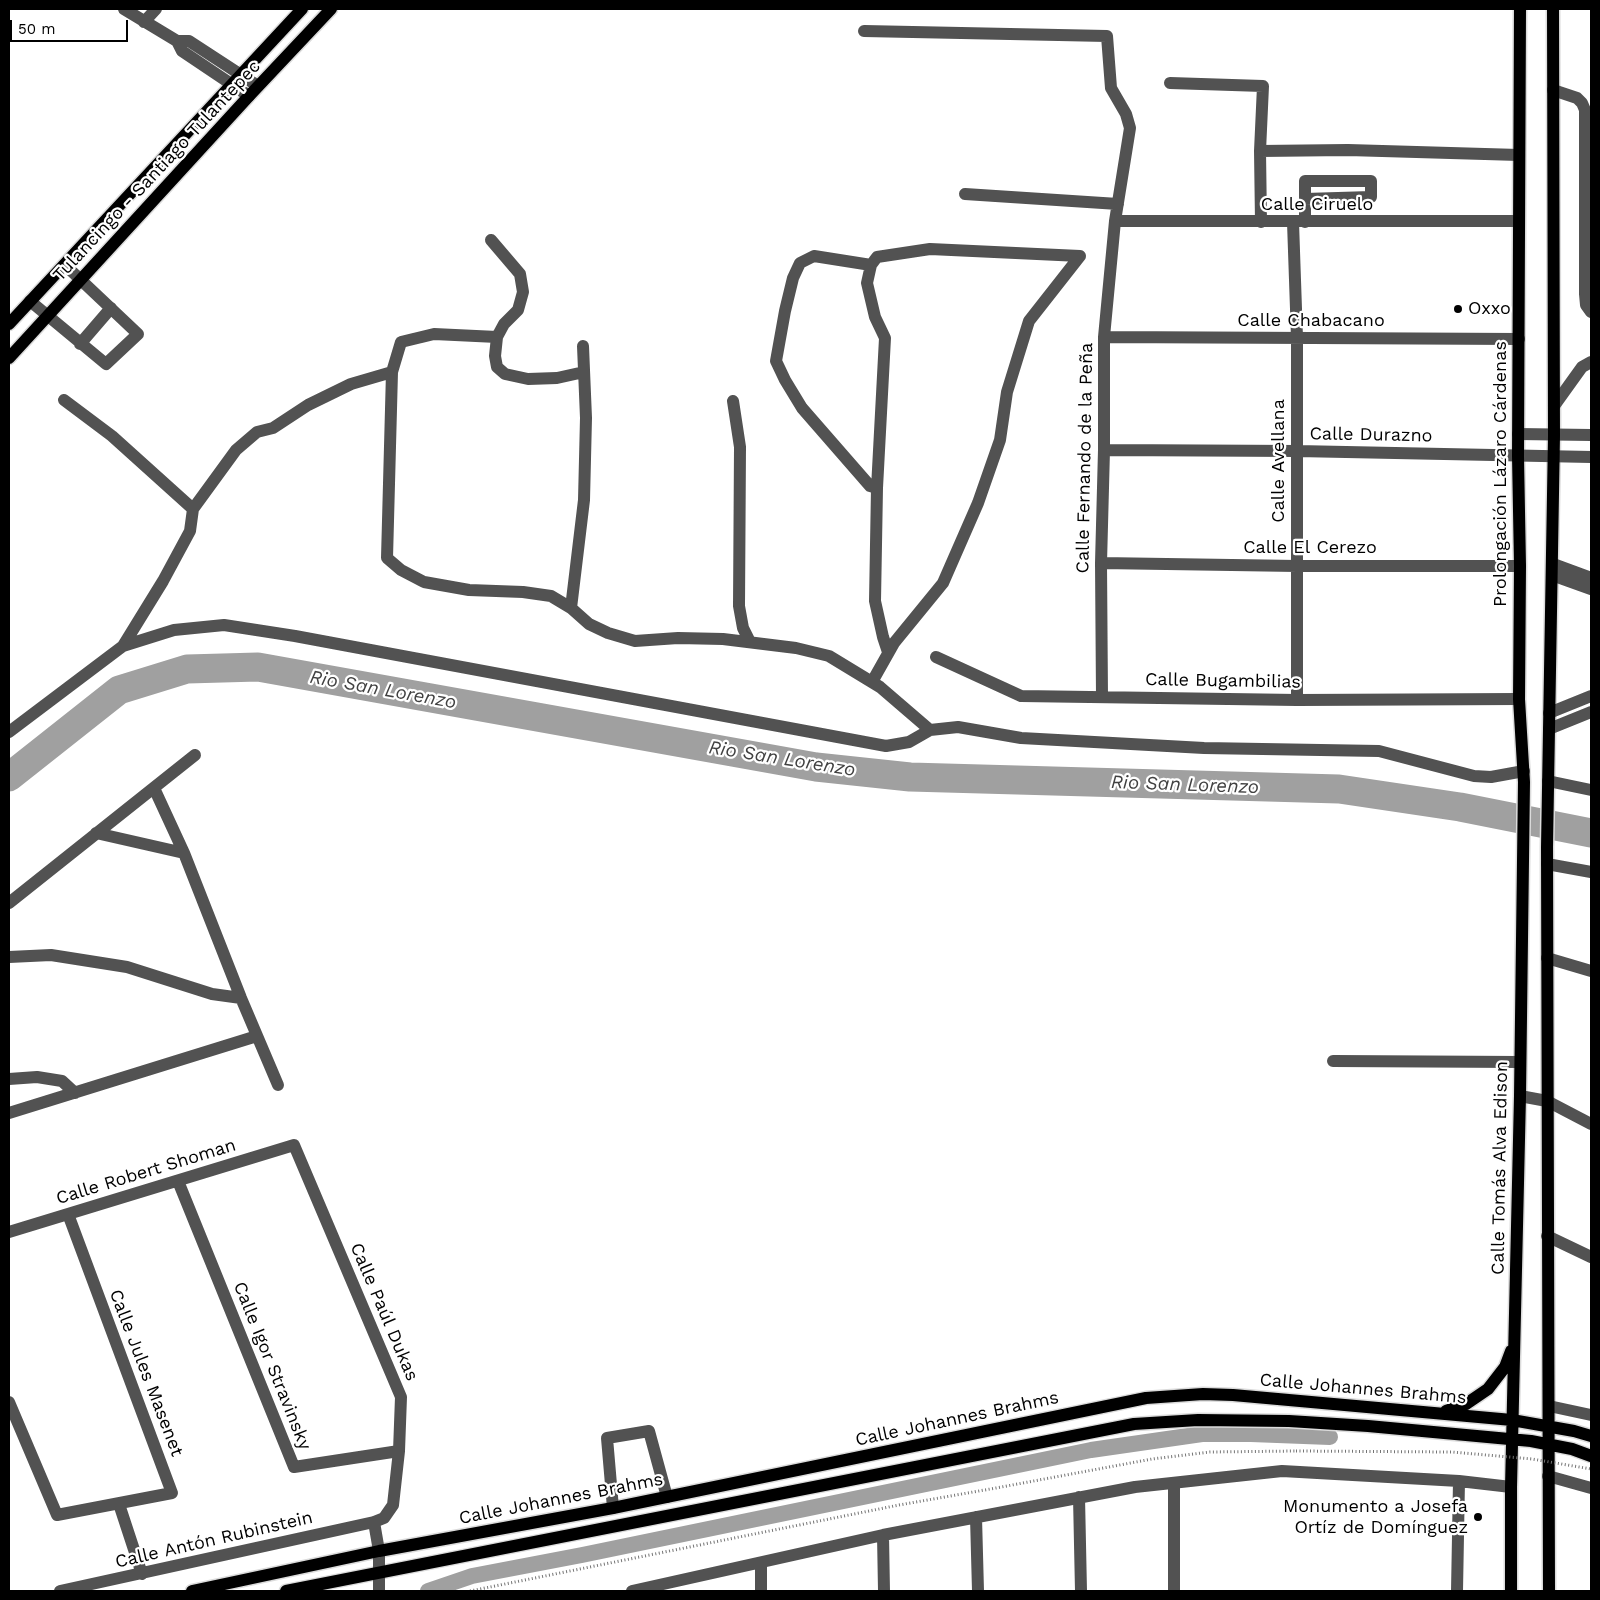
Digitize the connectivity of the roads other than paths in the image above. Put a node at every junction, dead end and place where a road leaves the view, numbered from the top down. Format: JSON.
{"nodes":[{"id":1,"x":124,"y":9,"type":"edge"},
{"id":2,"x":156,"y":9,"type":"edge"},
{"id":3,"x":302,"y":9,"type":"edge"},
{"id":4,"x":331,"y":9,"type":"edge"},
{"id":5,"x":1520,"y":9,"type":"edge"},
{"id":6,"x":1553,"y":9,"type":"edge"},
{"id":7,"x":144,"y":22,"type":"junction"},
{"id":8,"x":864,"y":31,"type":"dead end"},
{"id":9,"x":177,"y":41,"type":"junction"},
{"id":10,"x":242,"y":74,"type":"junction"},
{"id":11,"x":1170,"y":83,"type":"dead end"},
{"id":12,"x":232,"y":85,"type":"junction"},
{"id":13,"x":258,"y":86,"type":"junction"},
{"id":14,"x":1553,"y":90,"type":"junction"},
{"id":15,"x":249,"y":96,"type":"junction"},
{"id":16,"x":1260,"y":151,"type":"junction"},
{"id":17,"x":1519,"y":155,"type":"junction"},
{"id":18,"x":965,"y":194,"type":"dead end"},
{"id":19,"x":1304,"y":199,"type":"junction"},
{"id":20,"x":1118,"y":204,"type":"junction"},
{"id":21,"x":1115,"y":221,"type":"junction"},
{"id":22,"x":1519,"y":221,"type":"junction"},
{"id":23,"x":1261,"y":222,"type":"junction"},
{"id":24,"x":1299,"y":222,"type":"junction"},
{"id":25,"x":491,"y":240,"type":"dead end"},
{"id":26,"x":65,"y":265,"type":"junction"},
{"id":27,"x":871,"y":265,"type":"junction"},
{"id":28,"x":81,"y":279,"type":"junction"},
{"id":29,"x":30,"y":301,"type":"junction"},
{"id":30,"x":111,"y":308,"type":"junction"},
{"id":31,"x":1591,"y":312,"type":"edge"},
{"id":32,"x":47,"y":316,"type":"junction"},
{"id":33,"x":9,"y":324,"type":"edge"},
{"id":34,"x":497,"y":336,"type":"junction"},
{"id":35,"x":1104,"y":337,"type":"junction"},
{"id":36,"x":1297,"y":338,"type":"junction"},
{"id":37,"x":1519,"y":339,"type":"junction"},
{"id":38,"x":80,"y":344,"type":"junction"},
{"id":39,"x":583,"y":346,"type":"dead end"},
{"id":40,"x":9,"y":358,"type":"edge"},
{"id":41,"x":1591,"y":362,"type":"edge"},
{"id":42,"x":392,"y":372,"type":"junction"},
{"id":43,"x":584,"y":372,"type":"junction"},
{"id":44,"x":64,"y":400,"type":"dead end"},
{"id":45,"x":733,"y":401,"type":"dead end"},
{"id":46,"x":1554,"y":406,"type":"junction"},
{"id":47,"x":1518,"y":434,"type":"junction"},
{"id":48,"x":1554,"y":435,"type":"junction"},
{"id":49,"x":1591,"y":436,"type":"edge"},
{"id":50,"x":1104,"y":450,"type":"junction"},
{"id":51,"x":1297,"y":451,"type":"junction"},
{"id":52,"x":1518,"y":456,"type":"junction"},
{"id":53,"x":1554,"y":457,"type":"junction"},
{"id":54,"x":1591,"y":457,"type":"edge"},
{"id":55,"x":877,"y":488,"type":"junction"},
{"id":56,"x":193,"y":509,"type":"junction"},
{"id":57,"x":1101,"y":563,"type":"junction"},
{"id":58,"x":1297,"y":566,"type":"junction"},
{"id":59,"x":1520,"y":566,"type":"junction"},
{"id":60,"x":1552,"y":570,"type":"junction"},
{"id":61,"x":1591,"y":578,"type":"edge"},
{"id":62,"x":1591,"y":589,"type":"edge"},
{"id":63,"x":571,"y":608,"type":"junction"},
{"id":64,"x":750,"y":642,"type":"junction"},
{"id":65,"x":123,"y":646,"type":"junction"},
{"id":66,"x":888,"y":652,"type":"junction"},
{"id":67,"x":936,"y":657,"type":"dead end"},
{"id":68,"x":872,"y":682,"type":"junction"},
{"id":69,"x":1591,"y":696,"type":"edge"},
{"id":70,"x":1102,"y":697,"type":"junction"},
{"id":71,"x":1519,"y":699,"type":"junction"},
{"id":72,"x":1297,"y":700,"type":"junction"},
{"id":73,"x":1591,"y":712,"type":"edge"},
{"id":74,"x":1549,"y":713,"type":"junction"},
{"id":75,"x":1549,"y":729,"type":"junction"},
{"id":76,"x":930,"y":730,"type":"junction"},
{"id":77,"x":9,"y":732,"type":"edge"},
{"id":78,"x":195,"y":756,"type":"dead end"},
{"id":79,"x":1524,"y":777,"type":"junction"},
{"id":80,"x":1548,"y":785,"type":"junction"},
{"id":81,"x":154,"y":788,"type":"junction"},
{"id":82,"x":1591,"y":790,"type":"edge"},
{"id":83,"x":96,"y":833,"type":"junction"},
{"id":84,"x":1523,"y":850,"type":"joint"},
{"id":85,"x":184,"y":853,"type":"junction"},
{"id":86,"x":1547,"y":864,"type":"junction"},
{"id":87,"x":1591,"y":872,"type":"edge"},
{"id":88,"x":9,"y":903,"type":"edge"},
{"id":89,"x":9,"y":957,"type":"edge"},
{"id":90,"x":1547,"y":958,"type":"junction"},
{"id":91,"x":1591,"y":971,"type":"edge"},
{"id":92,"x":241,"y":998,"type":"junction"},
{"id":93,"x":257,"y":1036,"type":"junction"},
{"id":94,"x":1333,"y":1062,"type":"dead end"},
{"id":95,"x":1520,"y":1062,"type":"junction"},
{"id":96,"x":9,"y":1079,"type":"edge"},
{"id":97,"x":278,"y":1085,"type":"dead end"},
{"id":98,"x":75,"y":1093,"type":"junction"},
{"id":99,"x":1520,"y":1096,"type":"junction"},
{"id":100,"x":1547,"y":1101,"type":"junction"},
{"id":101,"x":9,"y":1113,"type":"edge"},
{"id":102,"x":1591,"y":1124,"type":"edge"},
{"id":103,"x":294,"y":1145,"type":"joint"},
{"id":104,"x":178,"y":1181,"type":"junction"},
{"id":105,"x":68,"y":1214,"type":"junction"},
{"id":106,"x":9,"y":1232,"type":"edge"},
{"id":107,"x":1547,"y":1236,"type":"junction"},
{"id":108,"x":1591,"y":1257,"type":"edge"},
{"id":109,"x":1514,"y":1342,"type":"junction"},
{"id":110,"x":9,"y":1402,"type":"edge"},
{"id":111,"x":1548,"y":1406,"type":"junction"},
{"id":112,"x":1440,"y":1413,"type":"junction"},
{"id":113,"x":1591,"y":1415,"type":"edge"},
{"id":114,"x":1512,"y":1420,"type":"junction"},
{"id":115,"x":1549,"y":1426,"type":"junction"},
{"id":116,"x":1591,"y":1436,"type":"edge"},
{"id":117,"x":1512,"y":1439,"type":"junction"},
{"id":118,"x":1548,"y":1445,"type":"junction"},
{"id":119,"x":399,"y":1451,"type":"junction"},
{"id":120,"x":1591,"y":1456,"type":"edge"},
{"id":121,"x":1548,"y":1476,"type":"junction"},
{"id":122,"x":1459,"y":1481,"type":"junction"},
{"id":123,"x":1174,"y":1483,"type":"junction"},
{"id":124,"x":1510,"y":1487,"type":"junction"},
{"id":125,"x":1591,"y":1488,"type":"edge"},
{"id":126,"x":667,"y":1497,"type":"junction"},
{"id":127,"x":1079,"y":1497,"type":"junction"},
{"id":128,"x":118,"y":1504,"type":"junction"},
{"id":129,"x":613,"y":1508,"type":"junction"},
{"id":130,"x":976,"y":1517,"type":"junction"},
{"id":131,"x":374,"y":1522,"type":"junction"},
{"id":132,"x":883,"y":1535,"type":"junction"},
{"id":133,"x":378,"y":1551,"type":"junction"},
{"id":134,"x":761,"y":1563,"type":"junction"},
{"id":135,"x":379,"y":1572,"type":"junction"},
{"id":136,"x":142,"y":1574,"type":"junction"},
{"id":137,"x":60,"y":1591,"type":"edge"},
{"id":138,"x":192,"y":1591,"type":"edge"},
{"id":139,"x":286,"y":1591,"type":"edge"},
{"id":140,"x":379,"y":1591,"type":"edge"},
{"id":141,"x":639,"y":1591,"type":"edge"},
{"id":142,"x":761,"y":1591,"type":"edge"},
{"id":143,"x":884,"y":1591,"type":"edge"},
{"id":144,"x":978,"y":1591,"type":"edge"},
{"id":145,"x":1081,"y":1591,"type":"edge"},
{"id":146,"x":1174,"y":1591,"type":"edge"},
{"id":147,"x":1457,"y":1591,"type":"edge"},
{"id":148,"x":1511,"y":1591,"type":"edge"},
{"id":149,"x":1549,"y":1591,"type":"edge"}],
"edges":[{"from":1,"to":7,"type":"street"},
{"from":2,"to":7,"type":"street"},
{"from":3,"to":10,"type":"main road","name":"Tulancingo - Santiago Tulantepec"},
{"from":4,"to":13,"type":"main road","name":"Tulancingo - Santiago Tulantepec"},
{"from":5,"to":17,"type":"main road","name":"Prolongación Lázaro Cárdenas"},
{"from":6,"to":14,"type":"main road"},
{"from":7,"to":9,"type":"street"},
{"from":8,"to":20,"type":"street","name":"Calle Fernando de la Peña"},
{"from":9,"to":10,"type":"street"},
{"from":9,"to":12,"type":"street"},
{"from":10,"to":12,"type":"main road","name":"Tulancingo - Santiago Tulantepec"},
{"from":10,"to":13,"type":"street"},
{"from":11,"to":16,"type":"street"},
{"from":12,"to":15,"type":"street"},
{"from":12,"to":26,"type":"main road","name":"Tulancingo - Santiago Tulantepec"},
{"from":13,"to":15,"type":"main road","name":"Tulancingo - Santiago Tulantepec"},
{"from":14,"to":31,"type":"street"},
{"from":14,"to":46,"type":"main road"},
{"from":15,"to":28,"type":"main road","name":"Tulancingo - Santiago Tulantepec"},
{"from":16,"to":17,"type":"street"},
{"from":16,"to":23,"type":"street"},
{"from":17,"to":22,"type":"main road","name":"Prolongación Lázaro Cárdenas"},
{"from":18,"to":20,"type":"street"},
{"from":19,"to":19,"type":"street"},
{"from":19,"to":24,"type":"street","name":"Calle Avellana"},
{"from":20,"to":21,"type":"street","name":"Calle Fernando de la Peña"},
{"from":21,"to":23,"type":"street","name":"Calle Ciruelo"},
{"from":21,"to":35,"type":"street","name":"Calle Fernando de la Peña"},
{"from":22,"to":24,"type":"street","name":"Calle Ciruelo"},
{"from":22,"to":37,"type":"main road","name":"Prolongación Lázaro Cárdenas"},
{"from":23,"to":24,"type":"street","name":"Calle Ciruelo"},
{"from":24,"to":36,"type":"street","name":"Calle Avellana"},
{"from":25,"to":34,"type":"street"},
{"from":26,"to":28,"type":"street"},
{"from":26,"to":29,"type":"main road","name":"Tulancingo - Santiago Tulantepec"},
{"from":27,"to":55,"type":"street"},
{"from":27,"to":55,"type":"street"},
{"from":27,"to":66,"type":"street"},
{"from":28,"to":30,"type":"street"},
{"from":28,"to":32,"type":"main road","name":"Tulancingo - Santiago Tulantepec"},
{"from":29,"to":32,"type":"street"},
{"from":29,"to":33,"type":"main road","name":"Tulancingo - Santiago Tulantepec"},
{"from":30,"to":38,"type":"street"},
{"from":30,"to":38,"type":"street"},
{"from":32,"to":38,"type":"street"},
{"from":32,"to":40,"type":"main road","name":"Tulancingo - Santiago Tulantepec"},
{"from":34,"to":42,"type":"street"},
{"from":34,"to":43,"type":"street"},
{"from":35,"to":36,"type":"street","name":"Calle Chabacano"},
{"from":35,"to":50,"type":"street","name":"Calle Fernando de la Peña"},
{"from":36,"to":37,"type":"street","name":"Calle Chabacano"},
{"from":36,"to":51,"type":"street","name":"Calle Avellana"},
{"from":37,"to":47,"type":"main road","name":"Prolongación Lázaro Cárdenas"},
{"from":39,"to":43,"type":"street"},
{"from":41,"to":46,"type":"street"},
{"from":42,"to":56,"type":"street"},
{"from":42,"to":63,"type":"street"},
{"from":43,"to":63,"type":"street"},
{"from":44,"to":56,"type":"street"},
{"from":45,"to":64,"type":"street"},
{"from":46,"to":48,"type":"main road"},
{"from":47,"to":48,"type":"street"},
{"from":47,"to":52,"type":"main road","name":"Prolongación Lázaro Cárdenas"},
{"from":48,"to":49,"type":"street"},
{"from":48,"to":53,"type":"main road"},
{"from":50,"to":51,"type":"street","name":"Calle Durazno"},
{"from":50,"to":57,"type":"street","name":"Calle Fernando de la Peña"},
{"from":51,"to":52,"type":"street","name":"Calle Durazno"},
{"from":51,"to":58,"type":"street","name":"Calle Avellana"},
{"from":52,"to":53,"type":"street","name":"Calle Durazno"},
{"from":52,"to":59,"type":"main road","name":"Prolongación Lázaro Cárdenas"},
{"from":53,"to":54,"type":"street","name":"Calle Durazno"},
{"from":53,"to":60,"type":"main road"},
{"from":55,"to":66,"type":"street"},
{"from":56,"to":65,"type":"street"},
{"from":57,"to":58,"type":"street","name":"Calle El Cerezo"},
{"from":57,"to":70,"type":"street","name":"Calle Fernando de la Peña"},
{"from":58,"to":59,"type":"street","name":"Calle El Cerezo"},
{"from":58,"to":72,"type":"street","name":"Calle Avellana"},
{"from":59,"to":71,"type":"main road","name":"Prolongación Lázaro Cárdenas"},
{"from":60,"to":61,"type":"street"},
{"from":60,"to":62,"type":"street"},
{"from":60,"to":74,"type":"main road"},
{"from":63,"to":64,"type":"street"},
{"from":64,"to":68,"type":"street"},
{"from":65,"to":76,"type":"street"},
{"from":65,"to":77,"type":"street"},
{"from":66,"to":68,"type":"street"},
{"from":67,"to":70,"type":"street","name":"Calle Bugambilias"},
{"from":68,"to":76,"type":"street"},
{"from":69,"to":74,"type":"street"},
{"from":70,"to":72,"type":"street","name":"Calle Bugambilias"},
{"from":71,"to":72,"type":"street","name":"Calle Bugambilias"},
{"from":71,"to":79,"type":"main road","name":"Prolongación Lázaro Cárdenas"},
{"from":73,"to":75,"type":"street"},
{"from":74,"to":75,"type":"main road"},
{"from":75,"to":80,"type":"main road"},
{"from":76,"to":79,"type":"street"},
{"from":78,"to":81,"type":"street"},
{"from":79,"to":84,"type":"main road","name":"Prolongación Lázaro Cárdenas"},
{"from":80,"to":82,"type":"street"},
{"from":80,"to":86,"type":"main road"},
{"from":81,"to":83,"type":"street"},
{"from":81,"to":85,"type":"street"},
{"from":83,"to":85,"type":"street"},
{"from":83,"to":88,"type":"street"},
{"from":84,"to":95,"type":"main road","name":"Calle Tomás Alva Edison"},
{"from":85,"to":92,"type":"street"},
{"from":86,"to":87,"type":"street"},
{"from":86,"to":90,"type":"main road"},
{"from":89,"to":92,"type":"street"},
{"from":90,"to":91,"type":"street"},
{"from":90,"to":100,"type":"main road"},
{"from":92,"to":93,"type":"street"},
{"from":93,"to":97,"type":"street"},
{"from":93,"to":98,"type":"street"},
{"from":94,"to":95,"type":"street"},
{"from":95,"to":99,"type":"main road","name":"Calle Tomás Alva Edison"},
{"from":96,"to":98,"type":"street"},
{"from":98,"to":101,"type":"street"},
{"from":99,"to":100,"type":"street"},
{"from":99,"to":109,"type":"main road","name":"Calle Tomás Alva Edison"},
{"from":100,"to":102,"type":"street"},
{"from":100,"to":107,"type":"main road"},
{"from":103,"to":104,"type":"street","name":"Calle Robert Shoman"},
{"from":103,"to":119,"type":"street","name":"Calle Paúl Dukas"},
{"from":104,"to":105,"type":"street","name":"Calle Robert Shoman"},
{"from":104,"to":119,"type":"street","name":"Calle Igor Stravinsky"},
{"from":105,"to":106,"type":"street","name":"Calle Robert Shoman"},
{"from":105,"to":128,"type":"street","name":"Calle Jules Masenet"},
{"from":107,"to":108,"type":"street"},
{"from":107,"to":111,"type":"main road"},
{"from":109,"to":112,"type":"main road"},
{"from":109,"to":114,"type":"main road","name":"Calle Tomás Alva Edison"},
{"from":110,"to":128,"type":"street"},
{"from":111,"to":113,"type":"street"},
{"from":111,"to":115,"type":"main road"},
{"from":112,"to":114,"type":"main road","name":"Calle Johannes Brahms"},
{"from":112,"to":126,"type":"main road","name":"Calle Johannes Brahms"},
{"from":114,"to":115,"type":"main road","name":"Calle Johannes Brahms"},
{"from":114,"to":117,"type":"main road","name":"Calle Tomás Alva Edison"},
{"from":115,"to":116,"type":"main road","name":"Calle Johannes Brahms"},
{"from":115,"to":118,"type":"main road"},
{"from":117,"to":118,"type":"main road","name":"Calle Johannes Brahms"},
{"from":117,"to":124,"type":"main road","name":"Calle Tomás Alva Edison"},
{"from":117,"to":135,"type":"main road","name":"Calle Johannes Brahms"},
{"from":118,"to":120,"type":"main road","name":"Calle Johannes Brahms"},
{"from":118,"to":121,"type":"main road"},
{"from":119,"to":131,"type":"street","name":"Calle Paúl Dukas"},
{"from":121,"to":125,"type":"street"},
{"from":121,"to":149,"type":"main road"},
{"from":122,"to":123,"type":"street"},
{"from":122,"to":124,"type":"street"},
{"from":122,"to":147,"type":"street"},
{"from":123,"to":127,"type":"street"},
{"from":123,"to":146,"type":"street"},
{"from":124,"to":148,"type":"main road","name":"Calle Tomás Alva Edison"},
{"from":126,"to":129,"type":"main road","name":"Calle Johannes Brahms"},
{"from":126,"to":129,"type":"street"},
{"from":127,"to":130,"type":"street"},
{"from":127,"to":145,"type":"street"},
{"from":128,"to":136,"type":"street"},
{"from":129,"to":133,"type":"main road","name":"Calle Johannes Brahms"},
{"from":130,"to":132,"type":"street"},
{"from":130,"to":144,"type":"street"},
{"from":131,"to":133,"type":"street"},
{"from":131,"to":136,"type":"street","name":"Calle Antón Rubinstein"},
{"from":132,"to":134,"type":"street"},
{"from":132,"to":143,"type":"street"},
{"from":133,"to":135,"type":"street"},
{"from":133,"to":138,"type":"main road"},
{"from":134,"to":141,"type":"street"},
{"from":134,"to":142,"type":"street"},
{"from":135,"to":139,"type":"main road"},
{"from":135,"to":140,"type":"street"},
{"from":136,"to":137,"type":"street","name":"Calle Antón Rubinstein"}]}
